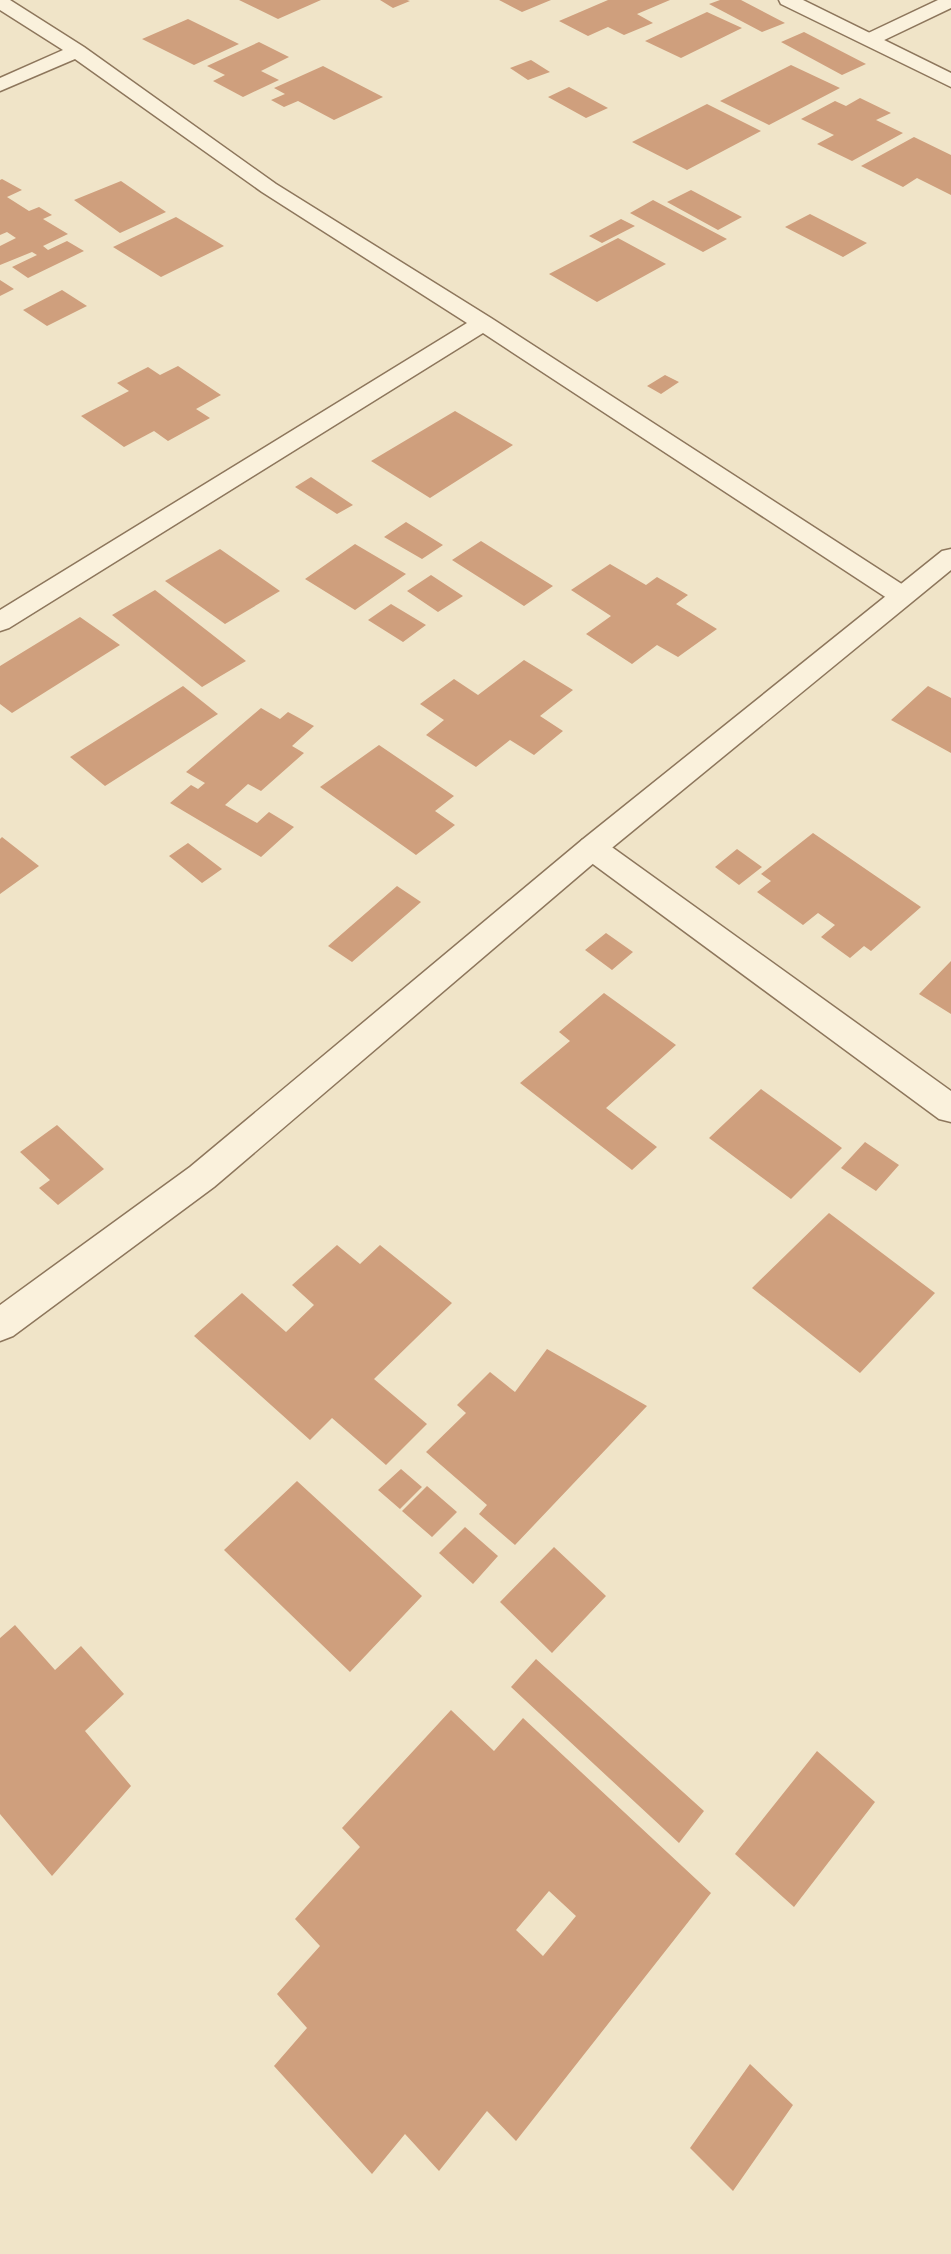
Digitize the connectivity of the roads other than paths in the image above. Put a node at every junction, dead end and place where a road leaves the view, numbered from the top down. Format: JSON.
{"nodes":[{"id":1,"x":788,"y":0,"type":"edge"},
{"id":2,"x":951,"y":1,"type":"edge"},
{"id":3,"x":0,"y":2,"type":"edge"},
{"id":4,"x":871,"y":39,"type":"junction"},
{"id":5,"x":77,"y":51,"type":"junction"},
{"id":6,"x":951,"y":81,"type":"edge"},
{"id":7,"x":0,"y":85,"type":"edge"},
{"id":8,"x":483,"y":323,"type":"junction"},
{"id":9,"x":951,"y":557,"type":"edge"},
{"id":10,"x":902,"y":596,"type":"junction"},
{"id":11,"x":0,"y":622,"type":"edge"},
{"id":12,"x":592,"y":848,"type":"junction"},
{"id":13,"x":951,"y":1109,"type":"edge"},
{"id":14,"x":0,"y":1325,"type":"edge"}],
"edges":[{"from":1,"to":4,"type":"street"},
{"from":2,"to":4,"type":"street"},
{"from":3,"to":5,"type":"street"},
{"from":4,"to":6,"type":"street"},
{"from":5,"to":7,"type":"street"},
{"from":5,"to":8,"type":"street"},
{"from":8,"to":10,"type":"street"},
{"from":8,"to":11,"type":"street"},
{"from":9,"to":10,"type":"street"},
{"from":10,"to":12,"type":"street"},
{"from":12,"to":13,"type":"street"},
{"from":12,"to":14,"type":"street"}]}
